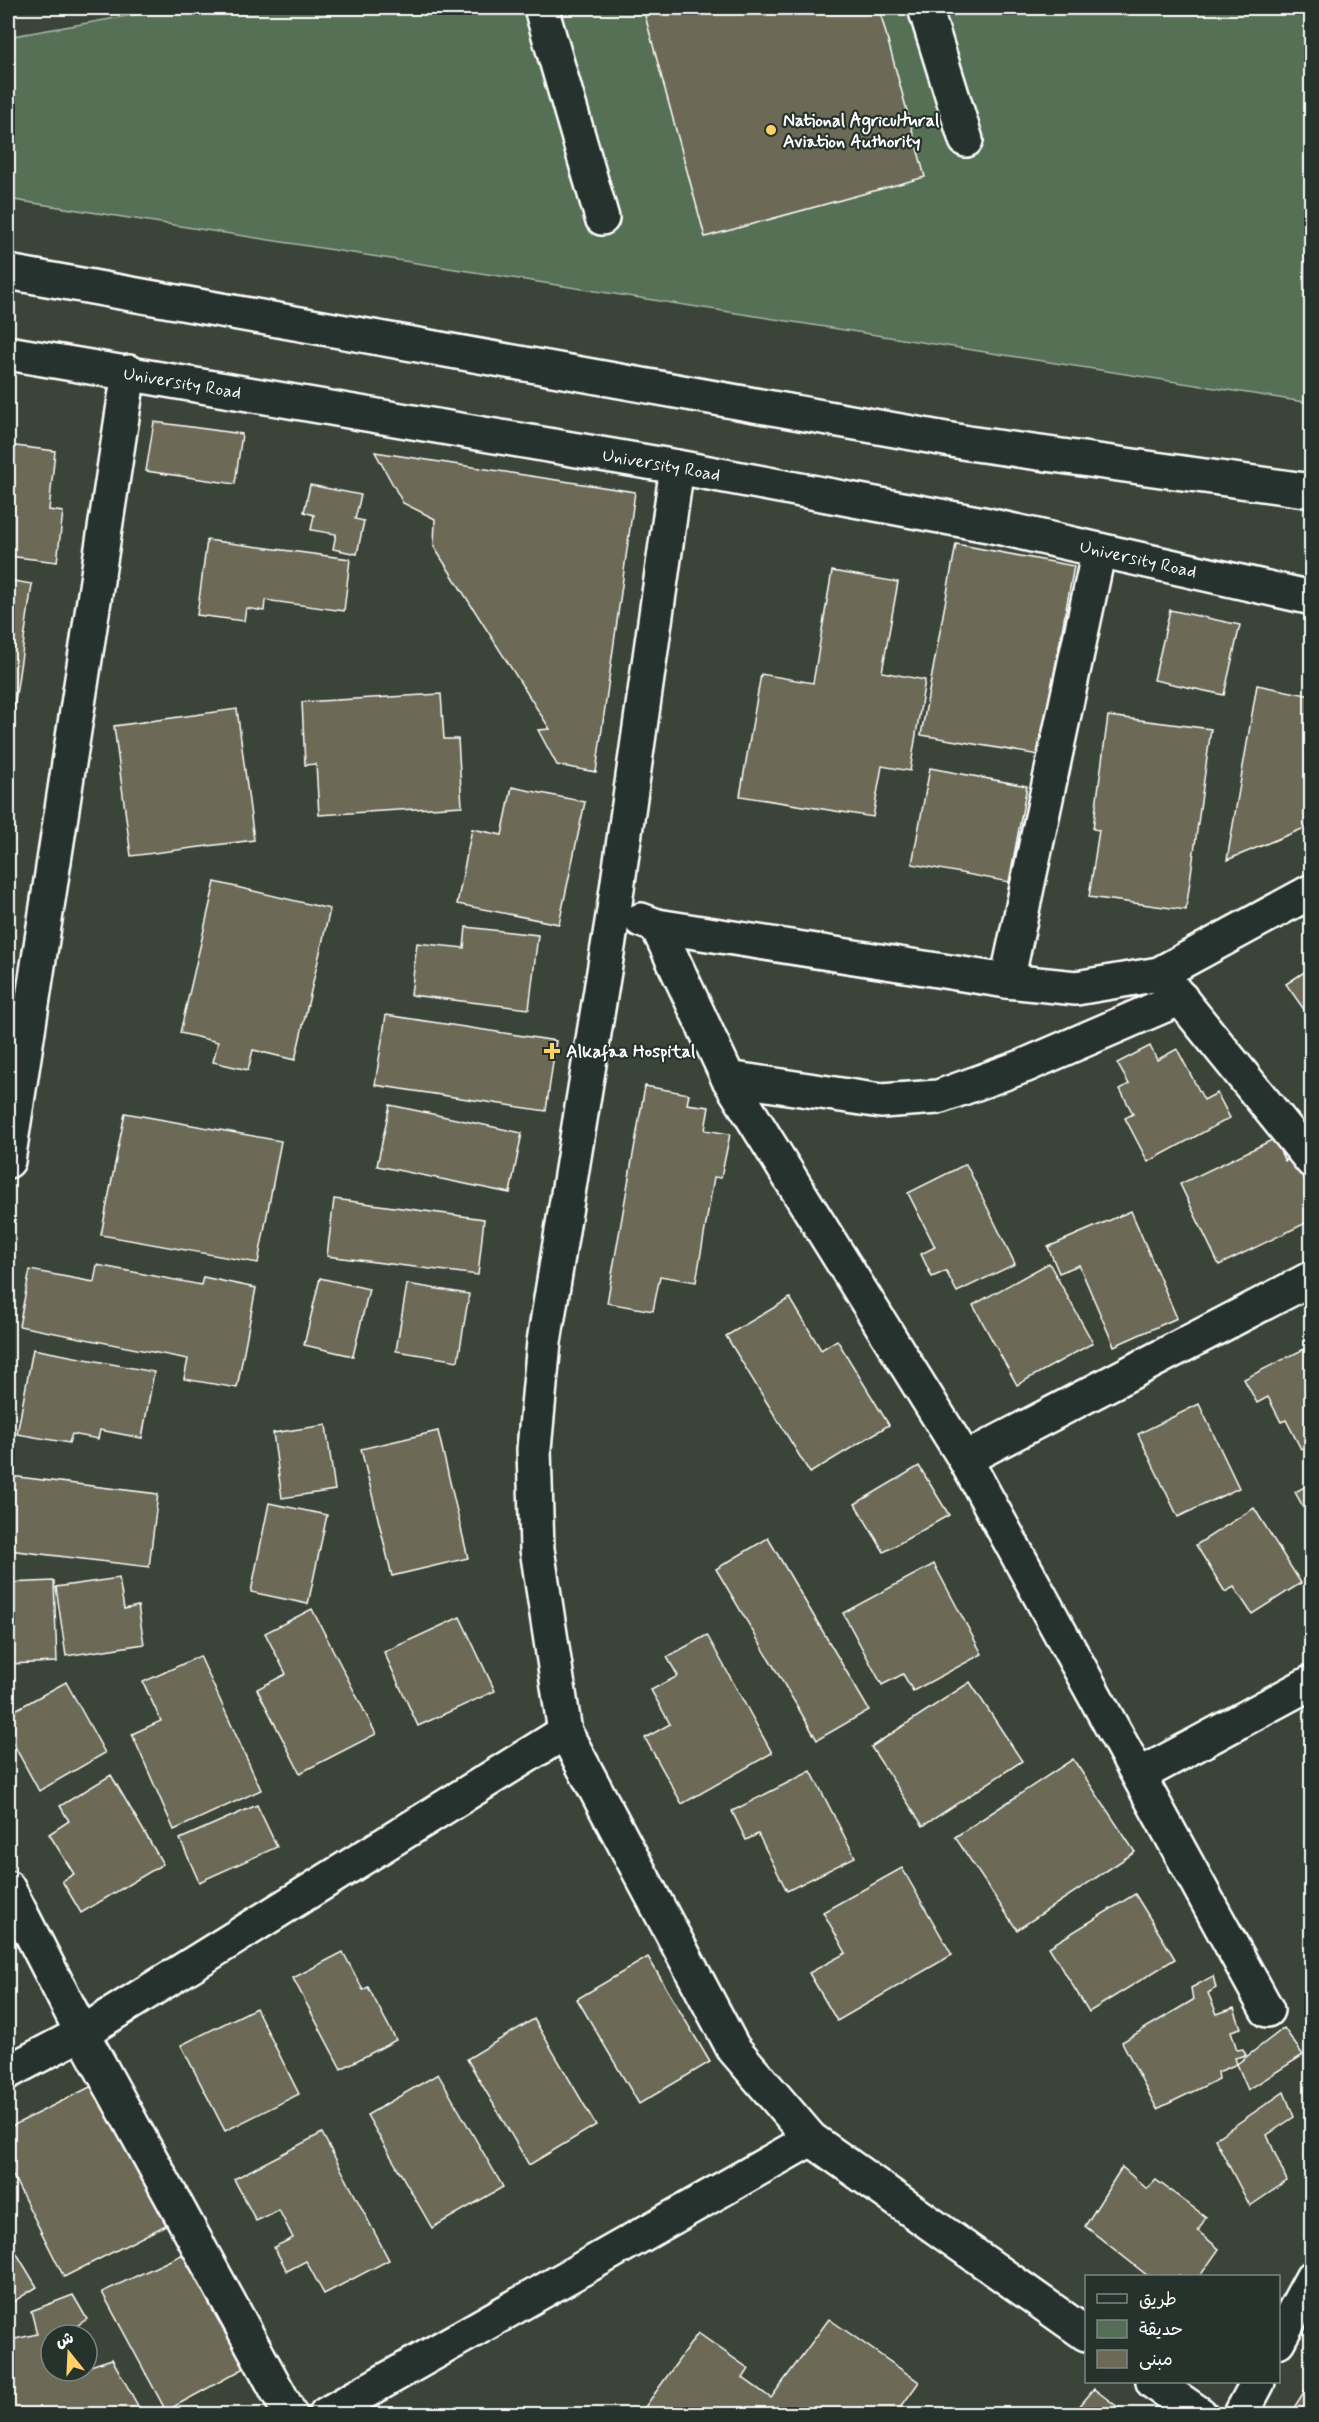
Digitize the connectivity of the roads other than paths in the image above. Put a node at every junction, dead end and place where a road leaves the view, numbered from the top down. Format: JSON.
{"nodes":[{"id":1,"x":541,"y":8,"type":"edge"},
{"id":2,"x":925,"y":8,"type":"edge"},
{"id":3,"x":966,"y":140,"type":"dead end"},
{"id":4,"x":602,"y":219,"type":"dead end"},
{"id":5,"x":8,"y":272,"type":"edge"},
{"id":6,"x":8,"y":353,"type":"edge"},
{"id":7,"x":129,"y":372,"type":"junction"},
{"id":8,"x":677,"y":467,"type":"junction"},
{"id":9,"x":1311,"y":491,"type":"edge"},
{"id":10,"x":1099,"y":550,"type":"junction"},
{"id":11,"x":1311,"y":598,"type":"edge"},
{"id":12,"x":1311,"y":891,"type":"edge"},
{"id":13,"x":614,"y":910,"type":"junction"},
{"id":14,"x":657,"y":926,"type":"junction"},
{"id":15,"x":1007,"y":981,"type":"junction"},
{"id":16,"x":1170,"y":986,"type":"junction"},
{"id":17,"x":728,"y":1078,"type":"junction"},
{"id":18,"x":8,"y":1161,"type":"edge"},
{"id":19,"x":1311,"y":1161,"type":"edge"},
{"id":20,"x":1311,"y":1278,"type":"edge"},
{"id":21,"x":965,"y":1459,"type":"junction"},
{"id":22,"x":1311,"y":1682,"type":"edge"},
{"id":23,"x":565,"y":1732,"type":"junction"},
{"id":24,"x":1140,"y":1775,"type":"junction"},
{"id":25,"x":8,"y":1887,"type":"edge"},
{"id":26,"x":1267,"y":2010,"type":"dead end"},
{"id":27,"x":82,"y":2033,"type":"junction"},
{"id":28,"x":8,"y":2072,"type":"edge"},
{"id":29,"x":812,"y":2139,"type":"junction"},
{"id":30,"x":1311,"y":2278,"type":"edge"},
{"id":31,"x":1085,"y":2333,"type":"edge"},
{"id":32,"x":1280,"y":2338,"type":"edge"},
{"id":33,"x":1155,"y":2383,"type":"edge"},
{"id":34,"x":1257,"y":2383,"type":"edge"},
{"id":35,"x":290,"y":2415,"type":"edge"},
{"id":36,"x":326,"y":2415,"type":"edge"},
{"id":37,"x":1200,"y":2415,"type":"edge"},
{"id":38,"x":1241,"y":2415,"type":"edge"}],
"edges":[{"from":1,"to":4,"type":"main road"},
{"from":2,"to":3,"type":"main road"},
{"from":5,"to":9,"type":"main road"},
{"from":6,"to":7,"type":"main road","name":"University Road"},
{"from":7,"to":8,"type":"main road","name":"University Road"},
{"from":7,"to":18,"type":"main road"},
{"from":8,"to":10,"type":"main road","name":"University Road"},
{"from":8,"to":13,"type":"main road"},
{"from":10,"to":11,"type":"main road","name":"University Road"},
{"from":10,"to":15,"type":"main road"},
{"from":12,"to":16,"type":"main road"},
{"from":13,"to":14,"type":"main road"},
{"from":13,"to":23,"type":"main road"},
{"from":14,"to":15,"type":"main road"},
{"from":14,"to":17,"type":"main road"},
{"from":15,"to":16,"type":"main road"},
{"from":16,"to":17,"type":"main road"},
{"from":16,"to":19,"type":"main road"},
{"from":17,"to":21,"type":"main road"},
{"from":20,"to":21,"type":"main road"},
{"from":21,"to":24,"type":"main road"},
{"from":22,"to":24,"type":"main road"},
{"from":23,"to":27,"type":"main road"},
{"from":23,"to":29,"type":"main road"},
{"from":24,"to":26,"type":"main road"},
{"from":25,"to":27,"type":"main road"},
{"from":27,"to":28,"type":"main road"},
{"from":27,"to":35,"type":"main road"},
{"from":29,"to":31,"type":"main road"},
{"from":29,"to":36,"type":"main road"},
{"from":30,"to":32,"type":"main road"},
{"from":33,"to":37,"type":"main road"},
{"from":34,"to":38,"type":"main road"}]}
